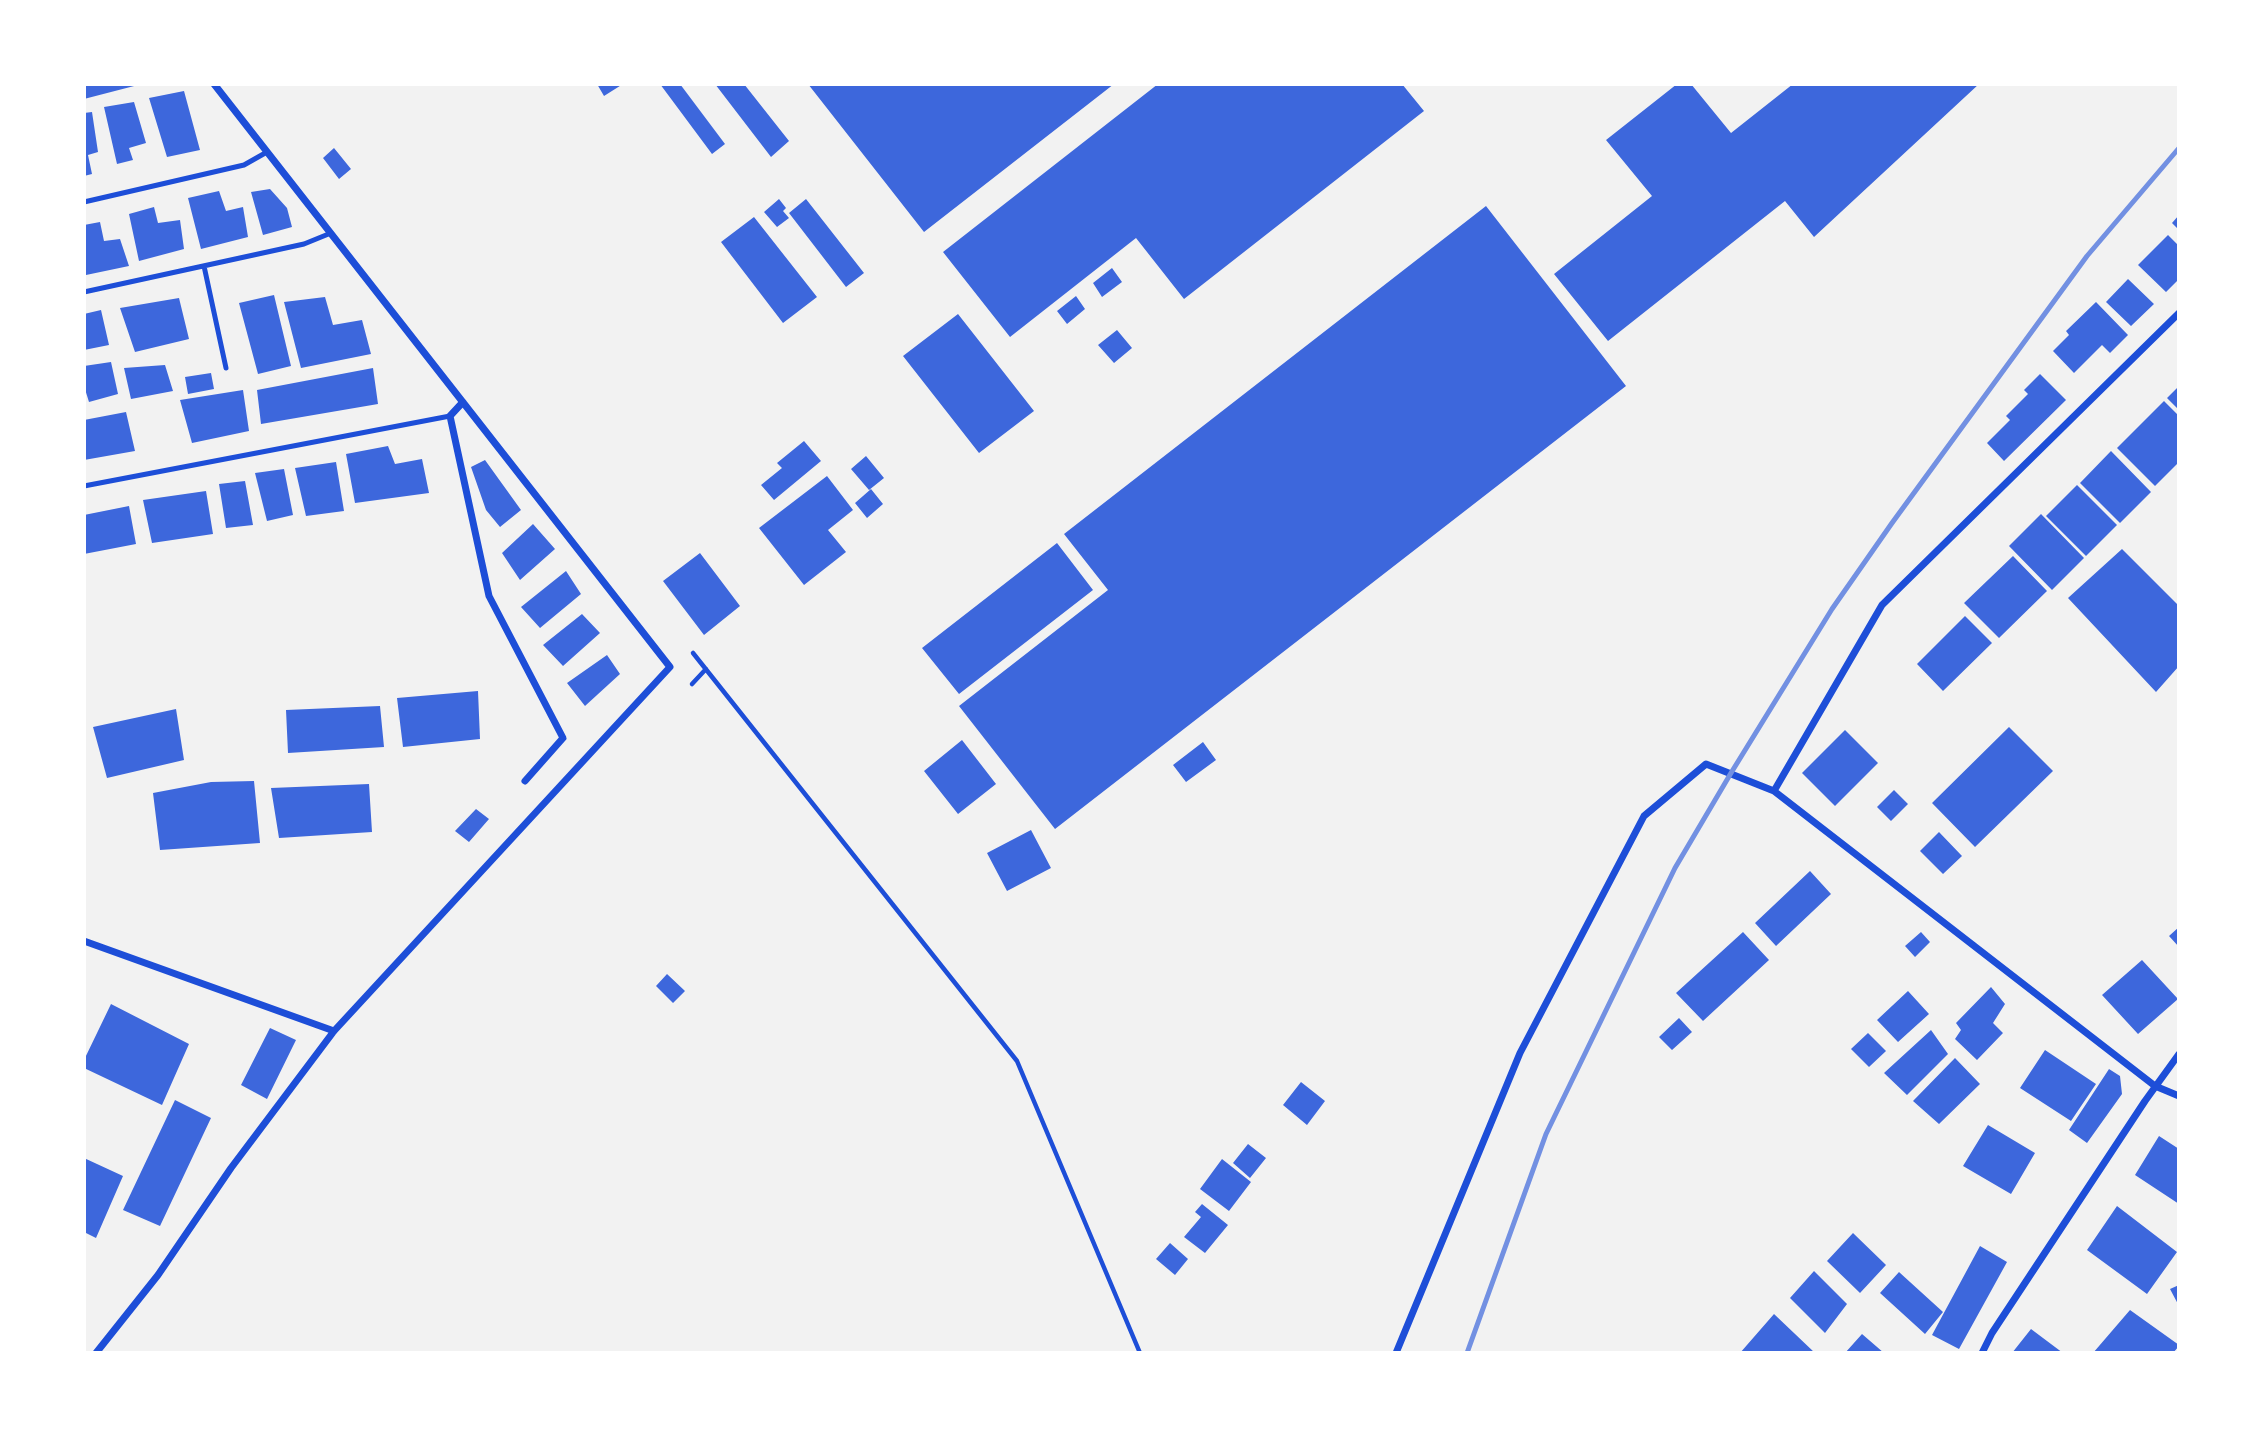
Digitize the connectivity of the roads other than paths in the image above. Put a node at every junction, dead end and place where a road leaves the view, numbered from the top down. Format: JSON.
{"nodes":[{"id":1,"x":214,"y":84,"type":"edge"},
{"id":2,"x":267,"y":152,"type":"junction"},
{"id":3,"x":84,"y":202,"type":"edge"},
{"id":4,"x":331,"y":233,"type":"junction"},
{"id":5,"x":204,"y":266,"type":"junction"},
{"id":6,"x":84,"y":292,"type":"edge"},
{"id":7,"x":2179,"y":313,"type":"edge"},
{"id":8,"x":226,"y":369,"type":"dead end"},
{"id":9,"x":463,"y":402,"type":"junction"},
{"id":10,"x":450,"y":415,"type":"junction"},
{"id":11,"x":84,"y":486,"type":"edge"},
{"id":12,"x":525,"y":781,"type":"dead end"},
{"id":13,"x":1774,"y":791,"type":"junction"},
{"id":14,"x":84,"y":941,"type":"edge"},
{"id":15,"x":334,"y":1031,"type":"junction"},
{"id":16,"x":2179,"y":1054,"type":"edge"},
{"id":17,"x":2155,"y":1086,"type":"junction"},
{"id":18,"x":2179,"y":1096,"type":"edge"},
{"id":19,"x":96,"y":1353,"type":"edge"},
{"id":20,"x":1395,"y":1353,"type":"edge"},
{"id":21,"x":1982,"y":1353,"type":"edge"}],
"edges":[{"from":1,"to":2,"type":"street"},
{"from":2,"to":3,"type":"lane"},
{"from":2,"to":4,"type":"street"},
{"from":4,"to":5,"type":"lane"},
{"from":4,"to":9,"type":"street"},
{"from":5,"to":6,"type":"lane"},
{"from":5,"to":8,"type":"lane"},
{"from":7,"to":13,"type":"street"},
{"from":9,"to":10,"type":"street"},
{"from":9,"to":15,"type":"street"},
{"from":10,"to":11,"type":"lane"},
{"from":10,"to":12,"type":"street"},
{"from":13,"to":17,"type":"street"},
{"from":13,"to":20,"type":"street"},
{"from":14,"to":15,"type":"street"},
{"from":15,"to":19,"type":"street"},
{"from":16,"to":17,"type":"street"},
{"from":17,"to":18,"type":"street"},
{"from":17,"to":21,"type":"street"}]}
